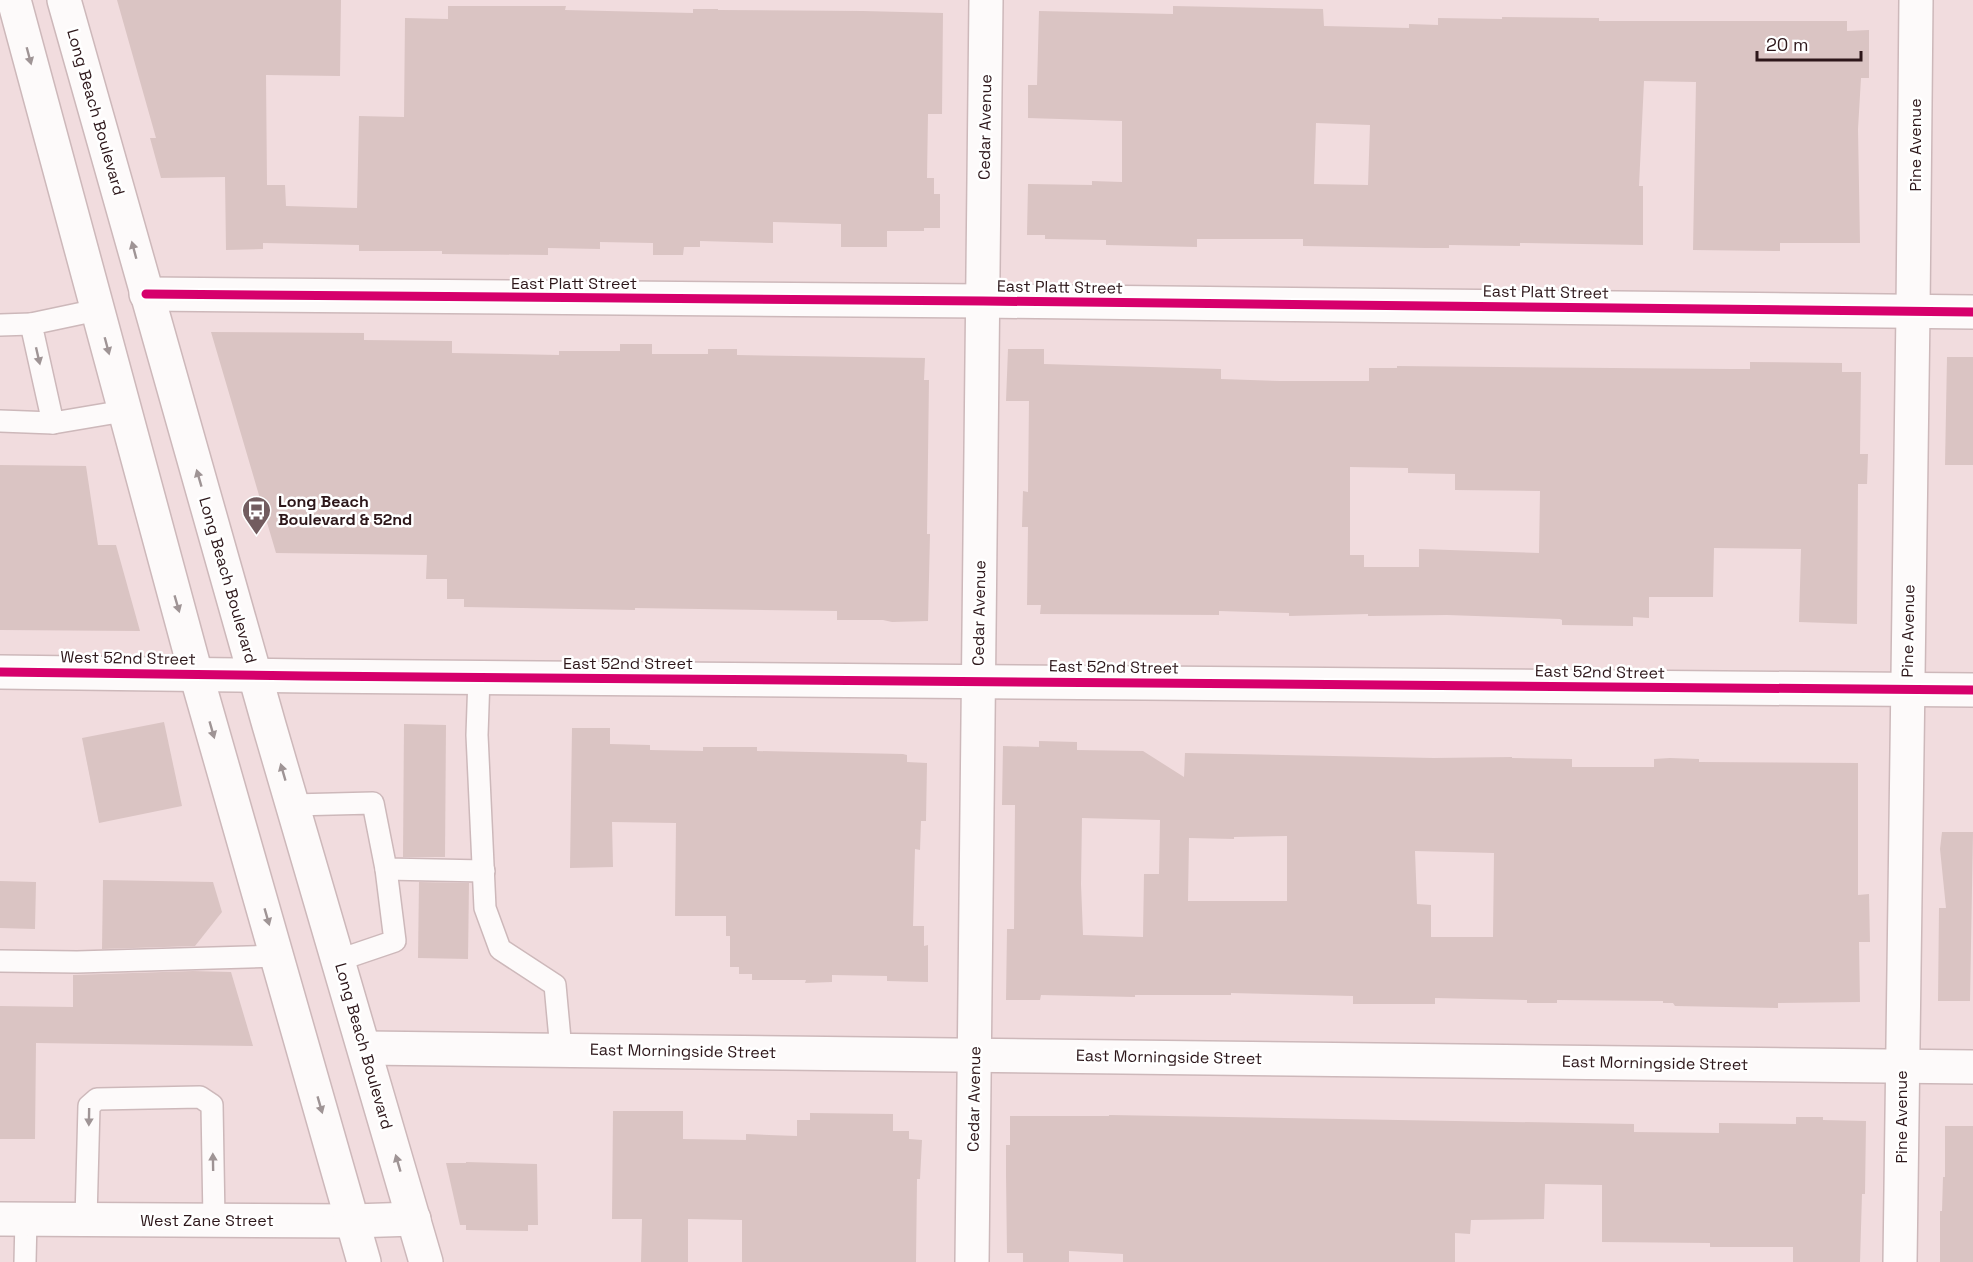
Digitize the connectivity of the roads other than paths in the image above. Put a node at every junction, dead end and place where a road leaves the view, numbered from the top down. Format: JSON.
{"nodes":[{"id":1,"x":64,"y":0,"type":"edge"},
{"id":2,"x":986,"y":0,"type":"edge"},
{"id":3,"x":1916,"y":0,"type":"edge"},
{"id":4,"x":10,"y":9,"type":"edge"},
{"id":5,"x":146,"y":294,"type":"junction"},
{"id":6,"x":983,"y":301,"type":"junction"},
{"id":7,"x":97,"y":310,"type":"junction"},
{"id":8,"x":1913,"y":312,"type":"junction"},
{"id":9,"x":1973,"y":312,"type":"edge"},
{"id":10,"x":31,"y":324,"type":"junction"},
{"id":11,"x":0,"y":325,"type":"edge"},
{"id":12,"x":124,"y":411,"type":"junction"},
{"id":13,"x":0,"y":421,"type":"edge"},
{"id":14,"x":53,"y":423,"type":"junction"},
{"id":15,"x":0,"y":672,"type":"edge"},
{"id":16,"x":196,"y":674,"type":"junction"},
{"id":17,"x":255,"y":675,"type":"junction"},
{"id":18,"x":479,"y":677,"type":"junction"},
{"id":19,"x":979,"y":681,"type":"junction"},
{"id":20,"x":1907,"y":690,"type":"junction"},
{"id":21,"x":1973,"y":690,"type":"edge"},
{"id":22,"x":293,"y":805,"type":"junction"},
{"id":23,"x":386,"y":868,"type":"junction"},
{"id":24,"x":484,"y":871,"type":"junction"},
{"id":25,"x":278,"y":956,"type":"junction"},
{"id":26,"x":339,"y":960,"type":"junction"},
{"id":27,"x":0,"y":962,"type":"edge"},
{"id":28,"x":365,"y":1048,"type":"junction"},
{"id":29,"x":561,"y":1050,"type":"junction"},
{"id":30,"x":974,"y":1054,"type":"junction"},
{"id":31,"x":1902,"y":1066,"type":"junction"},
{"id":32,"x":1973,"y":1067,"type":"edge"},
{"id":33,"x":13,"y":1219,"type":"edge"},
{"id":34,"x":86,"y":1219,"type":"junction"},
{"id":35,"x":414,"y":1219,"type":"junction"},
{"id":36,"x":214,"y":1220,"type":"junction"},
{"id":37,"x":353,"y":1221,"type":"junction"},
{"id":38,"x":26,"y":1262,"type":"edge"},
{"id":39,"x":364,"y":1262,"type":"edge"},
{"id":40,"x":426,"y":1262,"type":"edge"},
{"id":41,"x":972,"y":1262,"type":"edge"},
{"id":42,"x":1900,"y":1262,"type":"edge"}],
"edges":[{"from":5,"to":1,"type":"street","name":"Long Beach Boulevard","one_way":true},
{"from":2,"to":6,"type":"street","name":"Cedar Avenue"},
{"from":3,"to":8,"type":"street","name":"Pine Avenue"},
{"from":4,"to":7,"type":"street","one_way":true},
{"from":5,"to":6,"type":"street","name":"East Platt Street"},
{"from":17,"to":5,"type":"street","name":"Long Beach Boulevard","one_way":true},
{"from":6,"to":8,"type":"street","name":"East Platt Street"},
{"from":6,"to":19,"type":"street","name":"Cedar Avenue"},
{"from":7,"to":10,"type":"lane"},
{"from":7,"to":12,"type":"street","one_way":true},
{"from":8,"to":9,"type":"street","name":"East Platt Street"},
{"from":8,"to":20,"type":"street","name":"Pine Avenue"},
{"from":10,"to":11,"type":"lane"},
{"from":10,"to":14,"type":"lane","one_way":true},
{"from":12,"to":14,"type":"lane"},
{"from":12,"to":16,"type":"street","one_way":true},
{"from":13,"to":14,"type":"lane"},
{"from":15,"to":16,"type":"street","name":"West 52nd Street"},
{"from":16,"to":17,"type":"street","name":"West 52nd Street"},
{"from":16,"to":25,"type":"street","one_way":true},
{"from":17,"to":18,"type":"street","name":"East 52nd Street"},
{"from":22,"to":17,"type":"street","name":"Long Beach Boulevard","one_way":true},
{"from":18,"to":19,"type":"street","name":"East 52nd Street"},
{"from":18,"to":24,"type":"lane"},
{"from":19,"to":20,"type":"street","name":"East 52nd Street"},
{"from":19,"to":30,"type":"street","name":"Cedar Avenue"},
{"from":20,"to":21,"type":"street","name":"East 52nd Street"},
{"from":20,"to":31,"type":"street","name":"Pine Avenue"},
{"from":22,"to":23,"type":"lane"},
{"from":22,"to":26,"type":"street","name":"Long Beach Boulevard"},
{"from":23,"to":24,"type":"lane"},
{"from":23,"to":26,"type":"lane"},
{"from":24,"to":29,"type":"lane"},
{"from":25,"to":27,"type":"lane"},
{"from":25,"to":37,"type":"street","one_way":true},
{"from":26,"to":28,"type":"street","name":"Long Beach Boulevard"},
{"from":28,"to":29,"type":"street","name":"East Morningside Street"},
{"from":35,"to":28,"type":"street","name":"Long Beach Boulevard","one_way":true},
{"from":29,"to":30,"type":"street","name":"East Morningside Street"},
{"from":30,"to":31,"type":"street","name":"East Morningside Street"},
{"from":30,"to":41,"type":"street","name":"Cedar Avenue"},
{"from":31,"to":32,"type":"street","name":"East Morningside Street"},
{"from":31,"to":42,"type":"street","name":"Pine Avenue"},
{"from":33,"to":34,"type":"street","name":"West Zane Street"},
{"from":33,"to":38,"type":"lane"},
{"from":34,"to":36,"type":"street","name":"West Zane Street"},
{"from":36,"to":34,"type":"lane","one_way":true},
{"from":35,"to":37,"type":"street","name":"West Zane Street"},
{"from":35,"to":40,"type":"street","name":"Long Beach Boulevard"},
{"from":36,"to":37,"type":"street","name":"West Zane Street"},
{"from":37,"to":39,"type":"street"}]}
